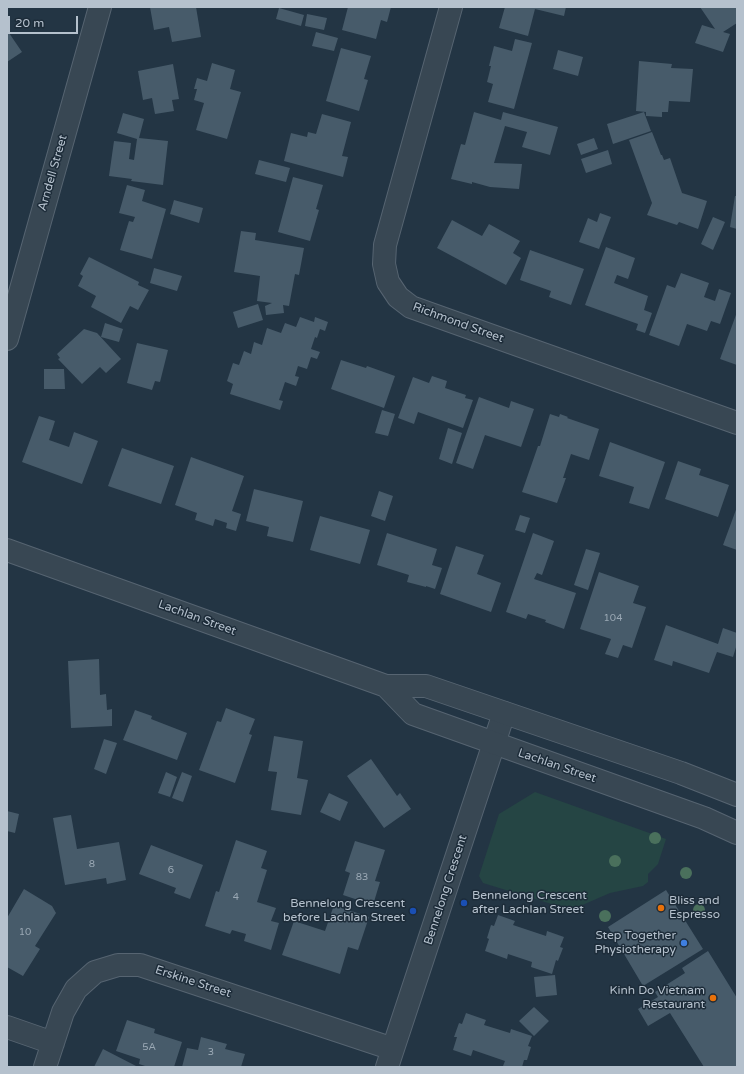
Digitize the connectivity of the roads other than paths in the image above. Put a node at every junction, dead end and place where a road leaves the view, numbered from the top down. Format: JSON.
{"nodes":[{"id":1,"x":100,"y":7,"type":"edge"},
{"id":2,"x":451,"y":7,"type":"edge"},
{"id":3,"x":7,"y":339,"type":"edge"},
{"id":4,"x":737,"y":423,"type":"edge"},
{"id":5,"x":7,"y":550,"type":"edge"},
{"id":6,"x":386,"y":686,"type":"junction"},
{"id":7,"x":504,"y":713,"type":"junction"},
{"id":8,"x":494,"y":744,"type":"junction"},
{"id":9,"x":737,"y":795,"type":"edge"},
{"id":10,"x":737,"y":833,"type":"edge"},
{"id":11,"x":7,"y":1027,"type":"edge"},
{"id":12,"x":53,"y":1043,"type":"junction"},
{"id":13,"x":390,"y":1058,"type":"edge"},
{"id":14,"x":45,"y":1067,"type":"edge"}],
"edges":[{"from":1,"to":3,"type":"street","name":"Arndell Street"},
{"from":2,"to":4,"type":"street","name":"Richmond Street"},
{"from":5,"to":6,"type":"street","name":"Lachlan Street"},
{"from":6,"to":7,"type":"street","name":"Lachlan Street"},
{"from":6,"to":8,"type":"street","name":"Lachlan Street"},
{"from":7,"to":8,"type":"street","name":"Bennelong Crescent"},
{"from":7,"to":9,"type":"street","name":"Lachlan Street"},
{"from":8,"to":10,"type":"street","name":"Lachlan Street"},
{"from":8,"to":13,"type":"street","name":"Bennelong Crescent"},
{"from":11,"to":12,"type":"street"},
{"from":12,"to":13,"type":"street","name":"Erskine Street"},
{"from":12,"to":14,"type":"street","name":"Erskine Street"}]}
